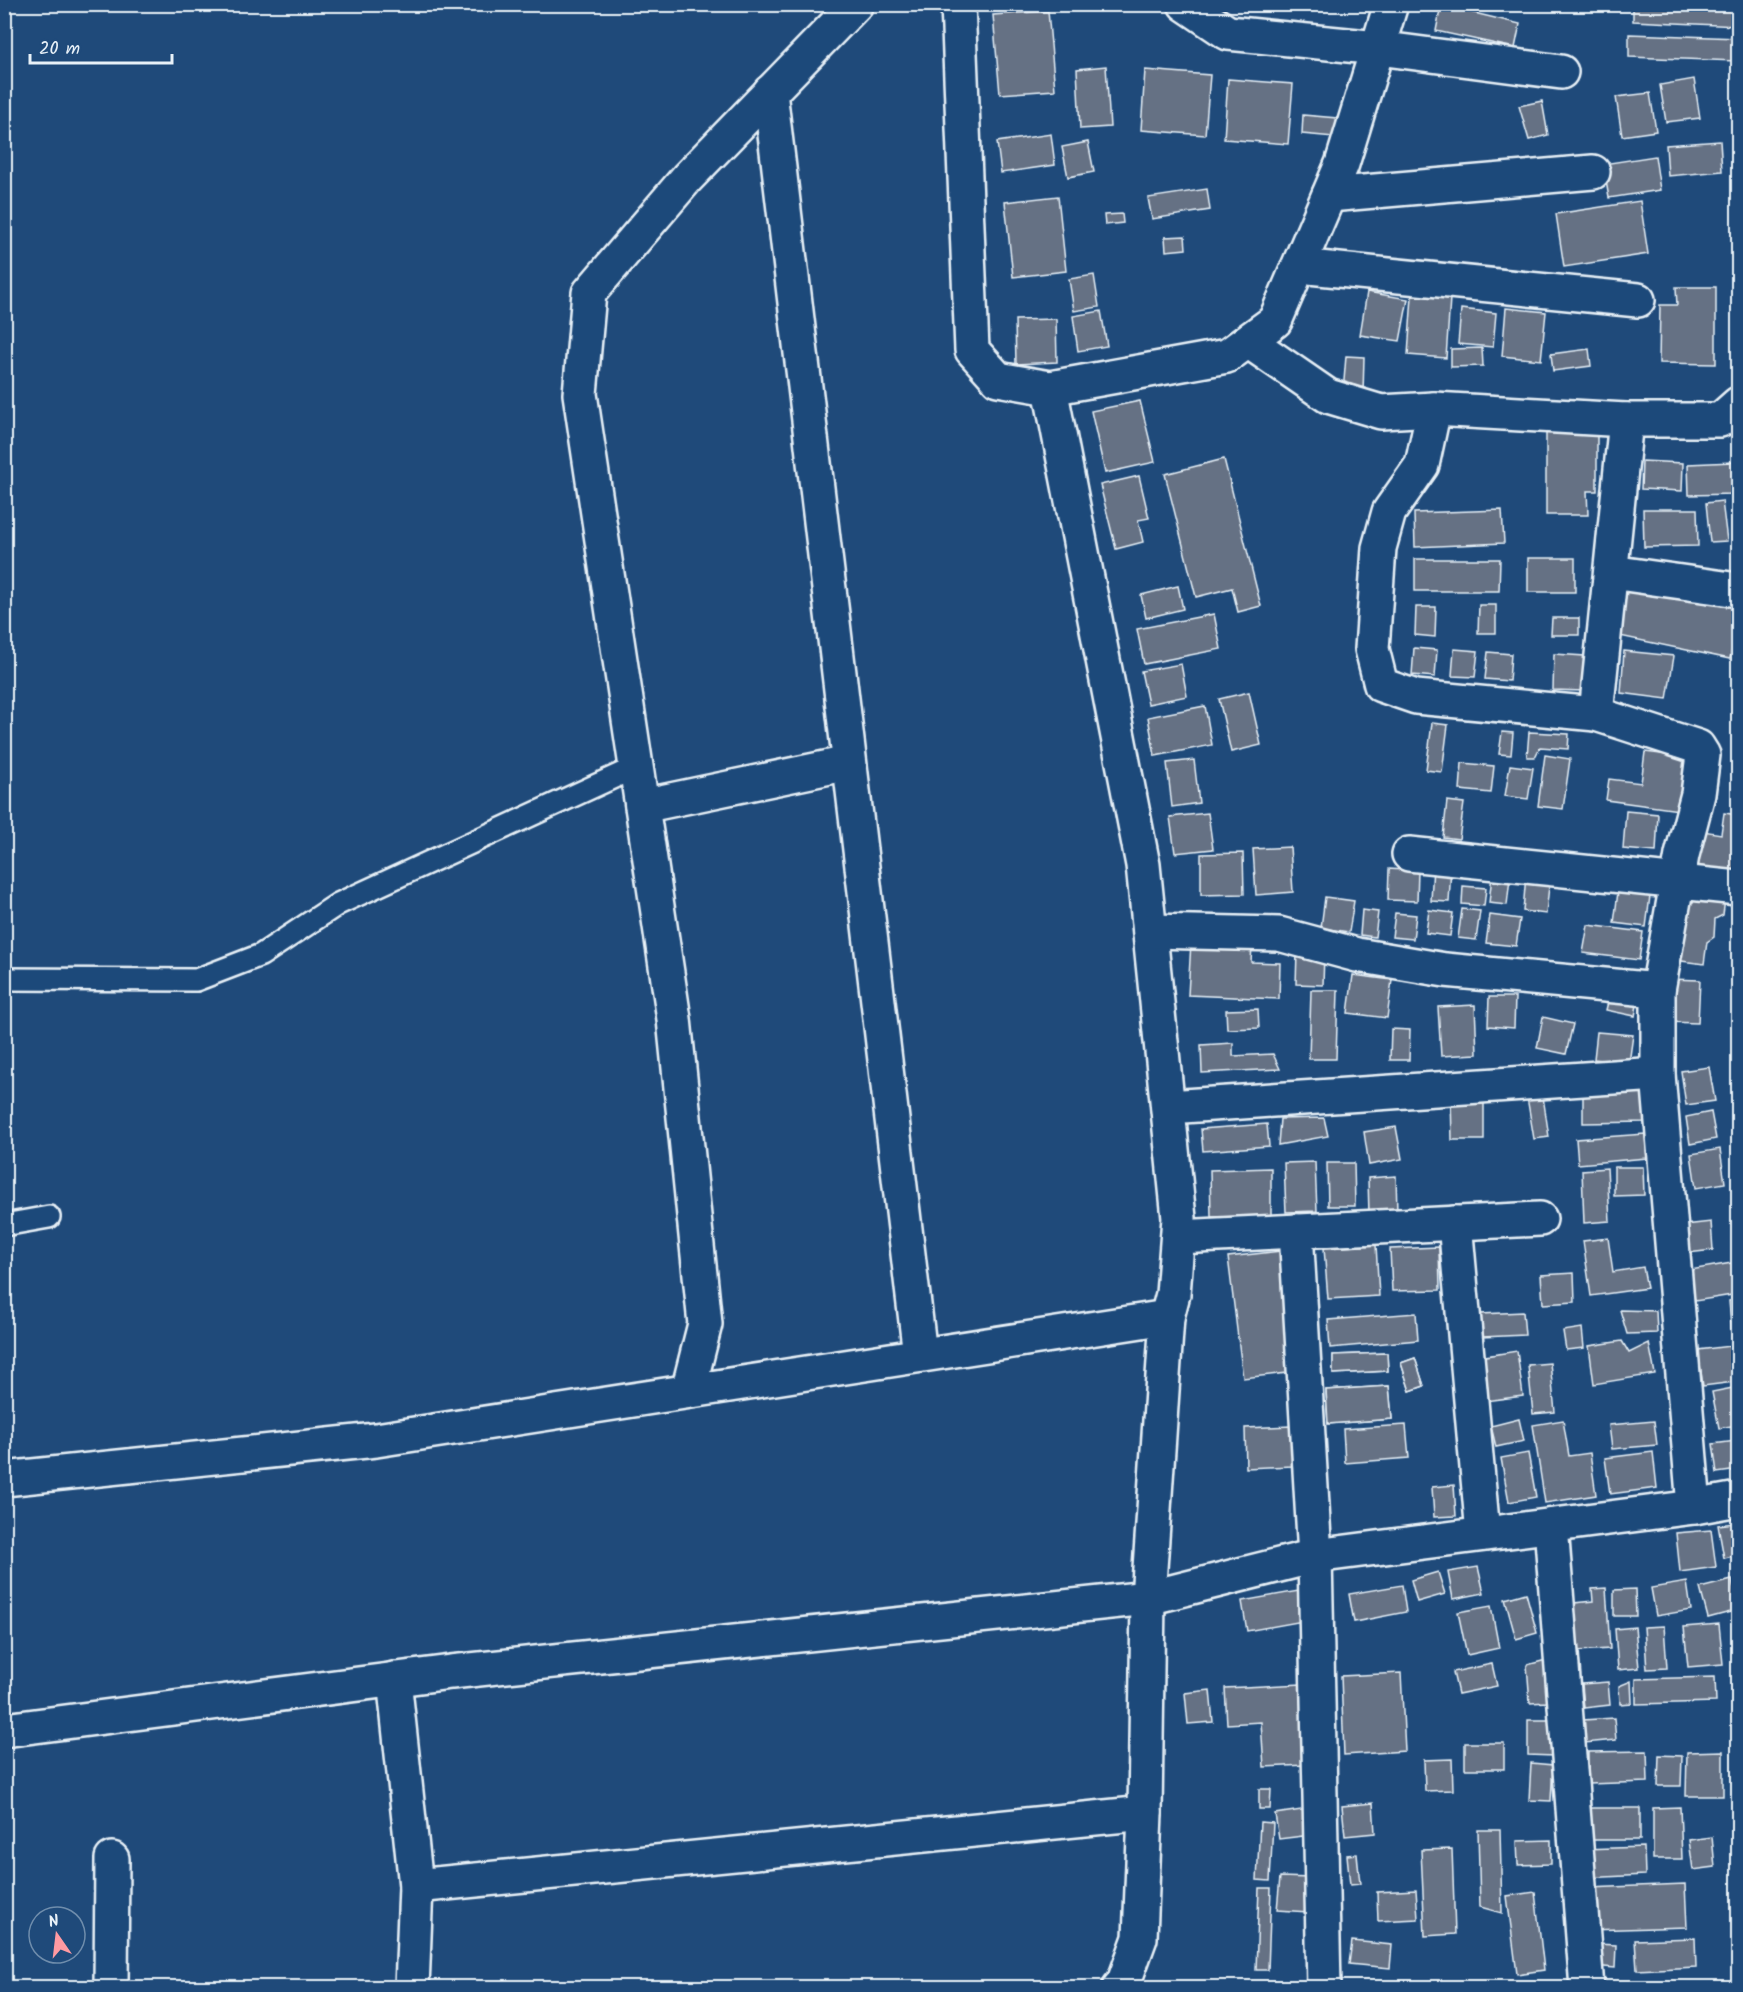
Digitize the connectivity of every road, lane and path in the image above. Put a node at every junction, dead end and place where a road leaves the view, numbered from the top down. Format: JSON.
{"nodes":[{"id":1,"x":856,"y":4,"type":"edge"},
{"id":2,"x":957,"y":4,"type":"edge"},
{"id":3,"x":1185,"y":4,"type":"edge"},
{"id":4,"x":1392,"y":4,"type":"edge"},
{"id":5,"x":1378,"y":48,"type":"junction"},
{"id":6,"x":1561,"y":72,"type":"dead end"},
{"id":7,"x":770,"y":92,"type":"junction"},
{"id":8,"x":1593,"y":172,"type":"dead end"},
{"id":9,"x":1329,"y":195,"type":"junction"},
{"id":10,"x":1299,"y":266,"type":"junction"},
{"id":11,"x":1638,"y":300,"type":"dead end"},
{"id":12,"x":1248,"y":341,"type":"junction"},
{"id":13,"x":1050,"y":387,"type":"junction"},
{"id":14,"x":1738,"y":404,"type":"edge"},
{"id":15,"x":1434,"y":409,"type":"junction"},
{"id":16,"x":1626,"y":420,"type":"junction"},
{"id":17,"x":1611,"y":572,"type":"junction"},
{"id":18,"x":1738,"y":590,"type":"edge"},
{"id":19,"x":1596,"y":714,"type":"junction"},
{"id":20,"x":849,"y":763,"type":"junction"},
{"id":21,"x":636,"y":767,"type":"junction"},
{"id":22,"x":642,"y":806,"type":"junction"},
{"id":23,"x":1409,"y":854,"type":"dead end"},
{"id":24,"x":1678,"y":883,"type":"junction"},
{"id":25,"x":1738,"y":888,"type":"edge"},
{"id":26,"x":1150,"y":931,"type":"junction"},
{"id":27,"x":4,"y":979,"type":"edge"},
{"id":28,"x":1658,"y":990,"type":"junction"},
{"id":29,"x":1658,"y":1074,"type":"junction"},
{"id":30,"x":1168,"y":1107,"type":"junction"},
{"id":31,"x":49,"y":1217,"type":"dead end"},
{"id":32,"x":1540,"y":1219,"type":"dead end"},
{"id":33,"x":1455,"y":1223,"type":"junction"},
{"id":34,"x":4,"y":1225,"type":"edge"},
{"id":35,"x":1296,"y":1231,"type":"junction"},
{"id":36,"x":1178,"y":1237,"type":"junction"},
{"id":37,"x":1167,"y":1317,"type":"junction"},
{"id":38,"x":920,"y":1355,"type":"junction"},
{"id":39,"x":688,"y":1391,"type":"junction"},
{"id":40,"x":4,"y":1479,"type":"edge"},
{"id":41,"x":1738,"y":1499,"type":"edge"},
{"id":42,"x":1694,"y":1507,"type":"junction"},
{"id":43,"x":1551,"y":1526,"type":"junction"},
{"id":44,"x":1483,"y":1534,"type":"junction"},
{"id":45,"x":1316,"y":1556,"type":"junction"},
{"id":46,"x":1148,"y":1598,"type":"junction"},
{"id":47,"x":394,"y":1679,"type":"junction"},
{"id":48,"x":4,"y":1730,"type":"edge"},
{"id":49,"x":1145,"y":1813,"type":"junction"},
{"id":50,"x":112,"y":1859,"type":"dead end"},
{"id":51,"x":416,"y":1886,"type":"junction"},
{"id":52,"x":111,"y":1988,"type":"edge"},
{"id":53,"x":412,"y":1988,"type":"edge"},
{"id":54,"x":1119,"y":1988,"type":"edge"},
{"id":55,"x":1324,"y":1988,"type":"edge"},
{"id":56,"x":1587,"y":1988,"type":"edge"}],
"edges":[{"from":1,"to":7,"type":"street"},
{"from":2,"to":13,"type":"street"},
{"from":3,"to":5,"type":"street"},
{"from":4,"to":5,"type":"street"},
{"from":5,"to":6,"type":"street"},
{"from":5,"to":9,"type":"street"},
{"from":7,"to":20,"type":"street"},
{"from":7,"to":21,"type":"street"},
{"from":8,"to":9,"type":"street"},
{"from":9,"to":10,"type":"street"},
{"from":10,"to":11,"type":"street"},
{"from":10,"to":12,"type":"street"},
{"from":12,"to":13,"type":"street"},
{"from":12,"to":15,"type":"street"},
{"from":13,"to":26,"type":"street"},
{"from":14,"to":16,"type":"street"},
{"from":15,"to":16,"type":"street"},
{"from":15,"to":19,"type":"street"},
{"from":16,"to":17,"type":"street"},
{"from":17,"to":18,"type":"street"},
{"from":17,"to":19,"type":"street"},
{"from":19,"to":24,"type":"street"},
{"from":20,"to":22,"type":"street"},
{"from":20,"to":38,"type":"street"},
{"from":21,"to":22,"type":"street"},
{"from":21,"to":27,"type":"lane"},
{"from":22,"to":39,"type":"street"},
{"from":23,"to":24,"type":"street"},
{"from":24,"to":25,"type":"street"},
{"from":24,"to":28,"type":"street"},
{"from":26,"to":28,"type":"street"},
{"from":26,"to":30,"type":"street"},
{"from":28,"to":29,"type":"street"},
{"from":29,"to":30,"type":"street"},
{"from":29,"to":42,"type":"street"},
{"from":30,"to":36,"type":"street"},
{"from":31,"to":34,"type":"lane"},
{"from":32,"to":33,"type":"street"},
{"from":33,"to":35,"type":"street"},
{"from":33,"to":44,"type":"street"},
{"from":35,"to":36,"type":"street"},
{"from":35,"to":45,"type":"street"},
{"from":36,"to":37,"type":"street"},
{"from":37,"to":38,"type":"street"},
{"from":37,"to":46,"type":"street"},
{"from":38,"to":39,"type":"street"},
{"from":39,"to":40,"type":"street"},
{"from":41,"to":42,"type":"street"},
{"from":42,"to":43,"type":"street"},
{"from":43,"to":44,"type":"street"},
{"from":43,"to":56,"type":"street"},
{"from":44,"to":45,"type":"street"},
{"from":45,"to":46,"type":"street"},
{"from":45,"to":55,"type":"street"},
{"from":46,"to":47,"type":"street"},
{"from":46,"to":49,"type":"street"},
{"from":47,"to":48,"type":"street"},
{"from":47,"to":51,"type":"street"},
{"from":49,"to":51,"type":"street"},
{"from":49,"to":54,"type":"street"},
{"from":50,"to":52,"type":"street"},
{"from":51,"to":53,"type":"street"}]}
